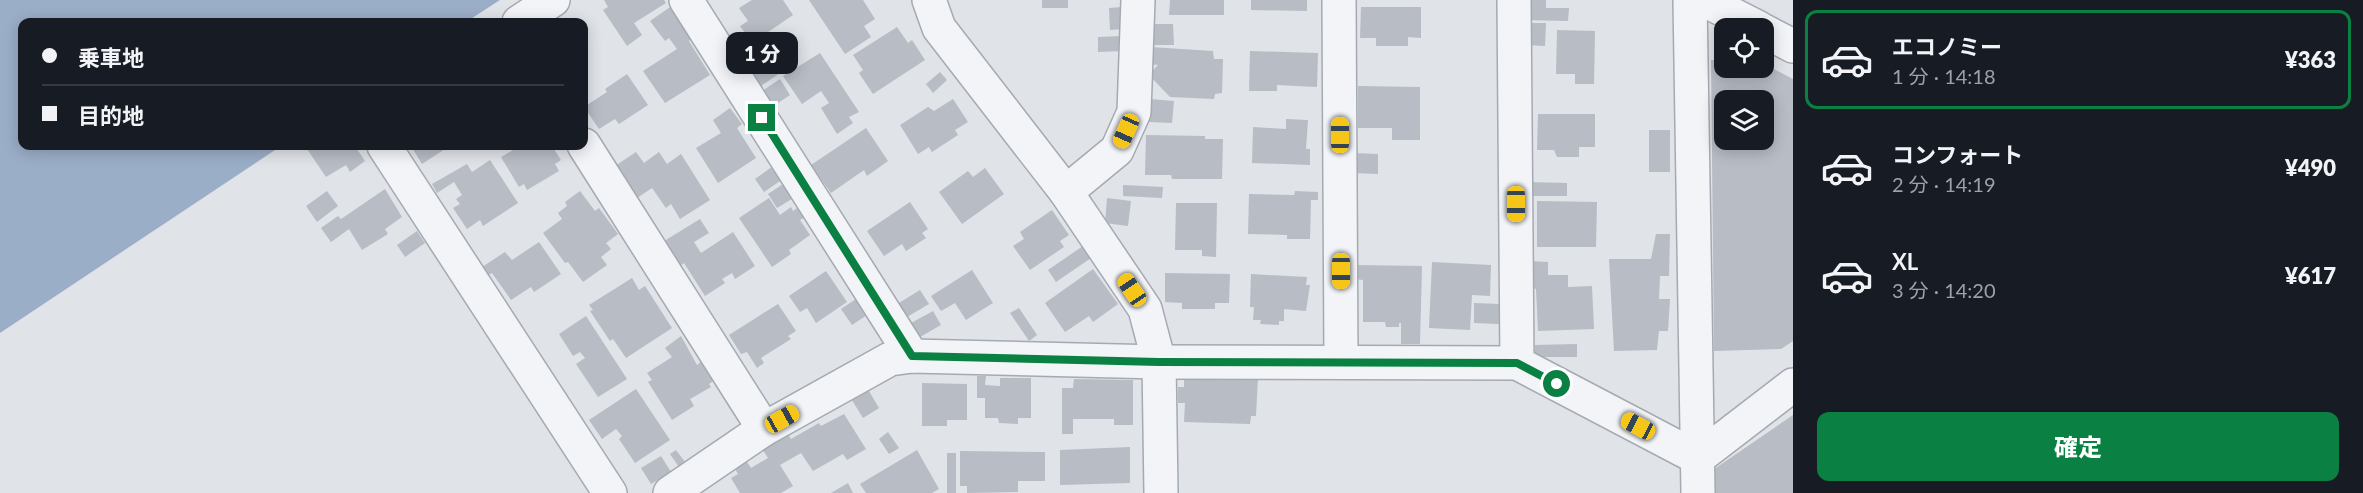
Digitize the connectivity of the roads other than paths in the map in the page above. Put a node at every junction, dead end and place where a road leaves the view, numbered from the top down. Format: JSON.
{"nodes":[{"id":1,"x":553,"y":0,"type":"edge"},
{"id":2,"x":686,"y":0,"type":"edge"},
{"id":3,"x":928,"y":0,"type":"edge"},
{"id":4,"x":1138,"y":0,"type":"edge"},
{"id":5,"x":1340,"y":0,"type":"edge"},
{"id":6,"x":1514,"y":0,"type":"edge"},
{"id":7,"x":1690,"y":0,"type":"edge"},
{"id":8,"x":1704,"y":0,"type":"edge"},
{"id":9,"x":525,"y":18,"type":"edge"},
{"id":10,"x":1739,"y":18,"type":"edge"},
{"id":11,"x":1774,"y":36,"type":"edge"},
{"id":12,"x":1793,"y":46,"type":"edge"},
{"id":13,"x":387,"y":150,"type":"edge"},
{"id":14,"x":587,"y":150,"type":"edge"},
{"id":15,"x":1066,"y":192,"type":"junction"},
{"id":16,"x":912,"y":356,"type":"junction"},
{"id":17,"x":1341,"y":361,"type":"junction"},
{"id":18,"x":1159,"y":362,"type":"junction"},
{"id":19,"x":1517,"y":363,"type":"junction"},
{"id":20,"x":1793,"y":385,"type":"edge"},
{"id":21,"x":764,"y":429,"type":"junction"},
{"id":22,"x":1698,"y":458,"type":"junction"},
{"id":23,"x":610,"y":493,"type":"edge"},
{"id":24,"x":670,"y":493,"type":"edge"},
{"id":25,"x":1161,"y":493,"type":"edge"},
{"id":26,"x":1698,"y":493,"type":"edge"}],
"edges":[{"from":1,"to":9,"type":"street"},
{"from":2,"to":16,"type":"street"},
{"from":3,"to":15,"type":"street"},
{"from":4,"to":15,"type":"street"},
{"from":5,"to":17,"type":"street"},
{"from":6,"to":19,"type":"street"},
{"from":7,"to":22,"type":"street"},
{"from":8,"to":10,"type":"street"},
{"from":11,"to":12,"type":"street"},
{"from":13,"to":23,"type":"street"},
{"from":14,"to":21,"type":"street"},
{"from":15,"to":18,"type":"street"},
{"from":16,"to":18,"type":"street"},
{"from":16,"to":21,"type":"street"},
{"from":17,"to":18,"type":"street"},
{"from":17,"to":19,"type":"street"},
{"from":18,"to":25,"type":"street"},
{"from":19,"to":22,"type":"street"},
{"from":20,"to":22,"type":"street"},
{"from":21,"to":24,"type":"street"},
{"from":22,"to":26,"type":"street"}]}
